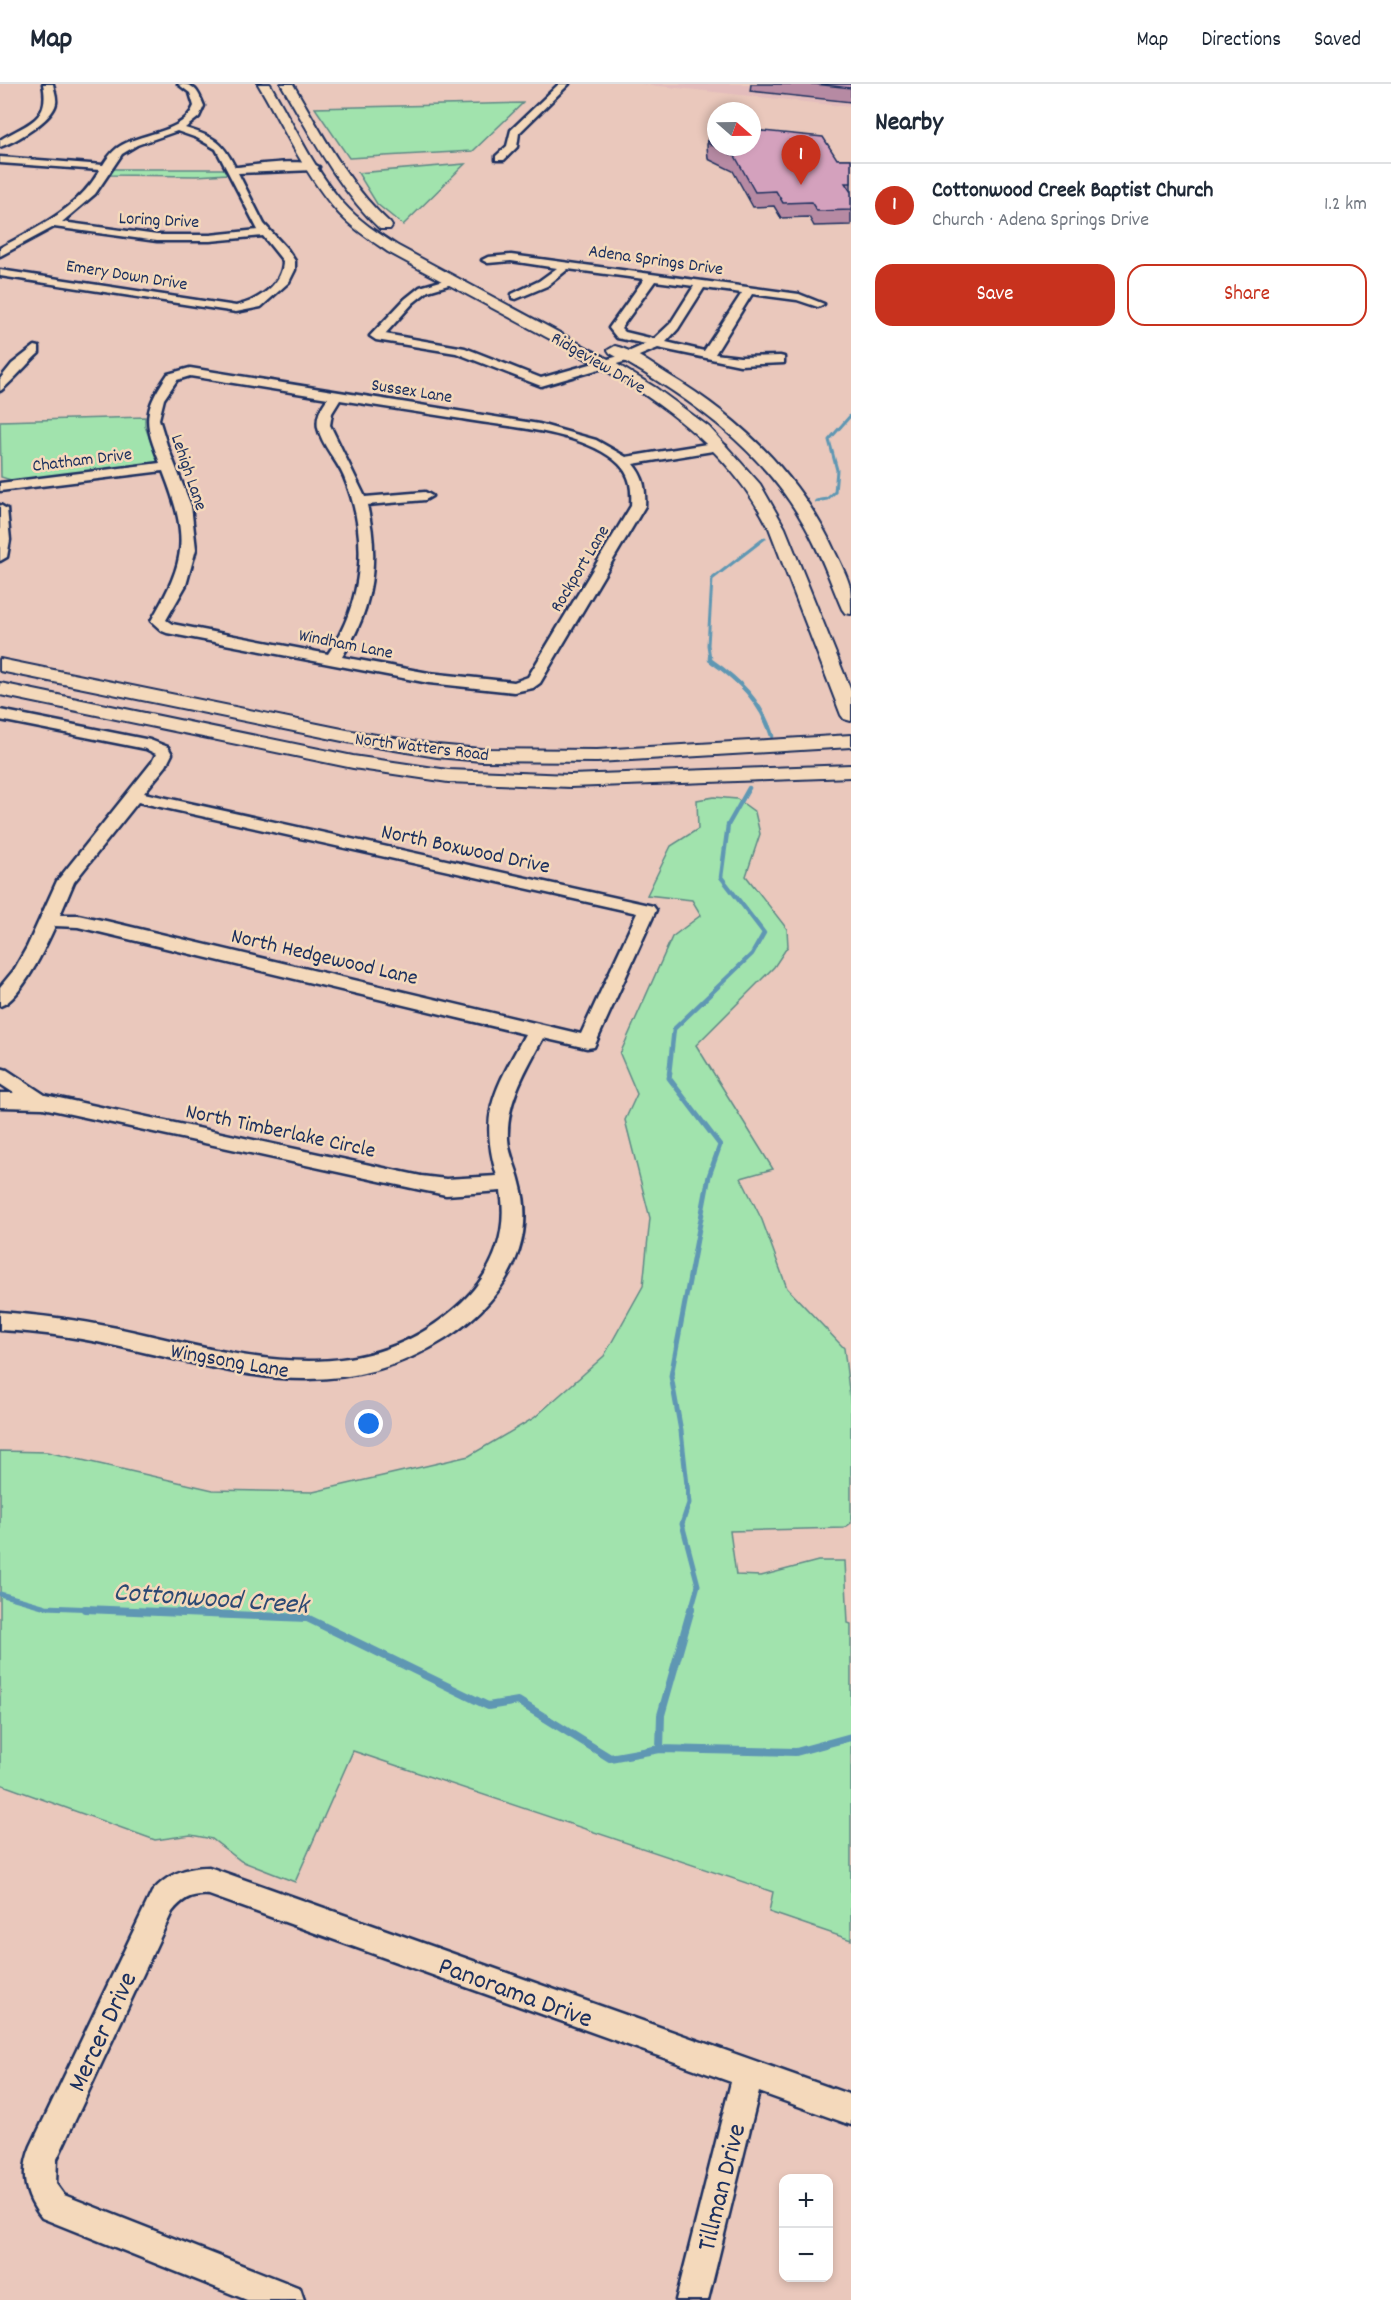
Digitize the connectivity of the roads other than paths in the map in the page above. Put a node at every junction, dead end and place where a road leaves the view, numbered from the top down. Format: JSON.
{"nodes":[{"id":1,"x":48,"y":84,"type":"edge"},
{"id":2,"x":183,"y":84,"type":"edge"},
{"id":3,"x":264,"y":84,"type":"edge"},
{"id":4,"x":286,"y":84,"type":"edge"},
{"id":5,"x":564,"y":84,"type":"edge"},
{"id":6,"x":176,"y":128,"type":"junction"},
{"id":7,"x":0,"y":144,"type":"edge"},
{"id":8,"x":500,"y":158,"type":"dead end"},
{"id":9,"x":0,"y":160,"type":"edge"},
{"id":10,"x":335,"y":166,"type":"junction"},
{"id":11,"x":314,"y":167,"type":"junction"},
{"id":12,"x":107,"y":168,"type":"junction"},
{"id":13,"x":234,"y":174,"type":"junction"},
{"id":14,"x":53,"y":224,"type":"junction"},
{"id":15,"x":264,"y":234,"type":"junction"},
{"id":16,"x":399,"y":236,"type":"dead end"},
{"id":17,"x":0,"y":253,"type":"edge"},
{"id":18,"x":488,"y":260,"type":"dead end"},
{"id":19,"x":566,"y":265,"type":"junction"},
{"id":20,"x":0,"y":273,"type":"edge"},
{"id":21,"x":652,"y":277,"type":"junction"},
{"id":22,"x":451,"y":281,"type":"junction"},
{"id":23,"x":700,"y":284,"type":"junction"},
{"id":24,"x":749,"y":290,"type":"junction"},
{"id":25,"x":511,"y":293,"type":"joint"},
{"id":26,"x":818,"y":304,"type":"dead end"},
{"id":27,"x":536,"y":307,"type":"dead end"},
{"id":28,"x":655,"y":344,"type":"junction"},
{"id":29,"x":607,"y":345,"type":"dead end"},
{"id":30,"x":35,"y":350,"type":"dead end"},
{"id":31,"x":708,"y":355,"type":"junction"},
{"id":32,"x":627,"y":356,"type":"junction"},
{"id":33,"x":780,"y":360,"type":"dead end"},
{"id":34,"x":605,"y":363,"type":"junction"},
{"id":35,"x":182,"y":373,"type":"joint"},
{"id":36,"x":0,"y":387,"type":"edge"},
{"id":37,"x":336,"y":396,"type":"junction"},
{"id":38,"x":723,"y":451,"type":"junction"},
{"id":39,"x":763,"y":456,"type":"junction"},
{"id":40,"x":628,"y":465,"type":"junction"},
{"id":41,"x":169,"y":466,"type":"junction"},
{"id":42,"x":0,"y":487,"type":"edge"},
{"id":43,"x":425,"y":496,"type":"dead end"},
{"id":44,"x":361,"y":501,"type":"junction"},
{"id":45,"x":0,"y":509,"type":"edge"},
{"id":46,"x":814,"y":525,"type":"junction"},
{"id":47,"x":777,"y":528,"type":"junction"},
{"id":48,"x":0,"y":557,"type":"edge"},
{"id":49,"x":851,"y":609,"type":"edge"},
{"id":50,"x":160,"y":624,"type":"joint"},
{"id":51,"x":332,"y":660,"type":"junction"},
{"id":52,"x":0,"y":665,"type":"edge"},
{"id":53,"x":527,"y":685,"type":"joint"},
{"id":54,"x":0,"y":689,"type":"edge"},
{"id":55,"x":1,"y":714,"type":"edge"},
{"id":56,"x":851,"y":715,"type":"edge"},
{"id":57,"x":851,"y":741,"type":"edge"},
{"id":58,"x":851,"y":771,"type":"edge"},
{"id":59,"x":133,"y":796,"type":"junction"},
{"id":60,"x":50,"y":920,"type":"junction"},
{"id":61,"x":0,"y":1000,"type":"edge"},
{"id":62,"x":537,"y":1030,"type":"junction"},
{"id":63,"x":587,"y":1042,"type":"joint"},
{"id":64,"x":0,"y":1075,"type":"edge"},
{"id":65,"x":0,"y":1100,"type":"edge"},
{"id":66,"x":43,"y":1101,"type":"junction"},
{"id":67,"x":510,"y":1183,"type":"junction"},
{"id":68,"x":0,"y":1321,"type":"edge"},
{"id":69,"x":181,"y":1884,"type":"joint"},
{"id":70,"x":748,"y":2074,"type":"junction"},
{"id":71,"x":851,"y":2110,"type":"edge"},
{"id":72,"x":288,"y":2300,"type":"edge"},
{"id":73,"x":692,"y":2300,"type":"edge"}],
"edges":[{"from":1,"to":7,"type":"street"},
{"from":2,"to":6,"type":"street"},
{"from":3,"to":11,"type":"main road","name":"Ridgeview Drive"},
{"from":4,"to":10,"type":"main road"},
{"from":5,"to":8,"type":"street"},
{"from":6,"to":12,"type":"street"},
{"from":6,"to":13,"type":"street"},
{"from":9,"to":12,"type":"street"},
{"from":10,"to":11,"type":"main road"},
{"from":10,"to":16,"type":"main road"},
{"from":11,"to":13,"type":"street"},
{"from":11,"to":22,"type":"main road","name":"Ridgeview Drive"},
{"from":12,"to":14,"type":"street"},
{"from":13,"to":15,"type":"street"},
{"from":14,"to":15,"type":"street","name":"Loring Drive"},
{"from":14,"to":17,"type":"street"},
{"from":15,"to":20,"type":"street","name":"Emery Down Drive"},
{"from":18,"to":19,"type":"street","name":"Adena Springs Drive"},
{"from":19,"to":21,"type":"street","name":"Adena Springs Drive"},
{"from":19,"to":25,"type":"street"},
{"from":21,"to":23,"type":"street","name":"Adena Springs Drive"},
{"from":21,"to":28,"type":"street"},
{"from":22,"to":34,"type":"main road","name":"Ridgeview Drive"},
{"from":22,"to":34,"type":"street"},
{"from":23,"to":24,"type":"street","name":"Adena Springs Drive"},
{"from":23,"to":28,"type":"street"},
{"from":24,"to":26,"type":"street","name":"Adena Springs Drive"},
{"from":24,"to":31,"type":"street"},
{"from":25,"to":27,"type":"main road","name":"Ridgeview Drive"},
{"from":28,"to":31,"type":"street"},
{"from":28,"to":32,"type":"street"},
{"from":29,"to":32,"type":"main road","name":"Ridgeview Drive"},
{"from":30,"to":36,"type":"street"},
{"from":31,"to":33,"type":"street"},
{"from":32,"to":34,"type":"street"},
{"from":32,"to":39,"type":"main road","name":"Ridgeview Drive"},
{"from":34,"to":38,"type":"main road","name":"Ridgeview Drive"},
{"from":35,"to":37,"type":"street","name":"Sussex Lane"},
{"from":35,"to":41,"type":"street","name":"Lehigh Lane"},
{"from":37,"to":40,"type":"street","name":"Sussex Lane"},
{"from":37,"to":44,"type":"street"},
{"from":38,"to":39,"type":"main road"},
{"from":38,"to":40,"type":"street"},
{"from":38,"to":47,"type":"main road","name":"Ridgeview Drive"},
{"from":39,"to":46,"type":"main road","name":"Ridgeview Drive"},
{"from":40,"to":53,"type":"street","name":"Rockport Lane"},
{"from":41,"to":42,"type":"street","name":"Chatham Drive"},
{"from":41,"to":50,"type":"street","name":"Lehigh Lane"},
{"from":43,"to":44,"type":"street"},
{"from":44,"to":51,"type":"street"},
{"from":45,"to":48,"type":"street"},
{"from":46,"to":47,"type":"main road"},
{"from":46,"to":49,"type":"main road","name":"Ridgeview Drive"},
{"from":47,"to":56,"type":"main road","name":"Ridgeview Drive"},
{"from":50,"to":51,"type":"street","name":"Windham Lane"},
{"from":51,"to":53,"type":"street","name":"Windham Lane"},
{"from":52,"to":57,"type":"main road","name":"North Watters Road"},
{"from":54,"to":58,"type":"main road","name":"North Watters Road"},
{"from":55,"to":59,"type":"street"},
{"from":59,"to":60,"type":"street"},
{"from":59,"to":63,"type":"street","name":"North Boxwood Drive"},
{"from":60,"to":61,"type":"street"},
{"from":60,"to":62,"type":"street","name":"North Hedgewood Lane"},
{"from":62,"to":63,"type":"street","name":"North Hedgewood Lane"},
{"from":62,"to":67,"type":"street","name":"Wingsong Lane"},
{"from":64,"to":66,"type":"street","name":"North Timberlake Circle"},
{"from":65,"to":66,"type":"street","name":"North Timberlake Circle"},
{"from":66,"to":67,"type":"street","name":"North Timberlake Circle"},
{"from":67,"to":68,"type":"street","name":"Wingsong Lane"},
{"from":69,"to":70,"type":"street","name":"Panorama Drive"},
{"from":69,"to":72,"type":"street","name":"Mercer Drive"},
{"from":70,"to":71,"type":"street","name":"Panorama Drive"},
{"from":70,"to":73,"type":"street","name":"Tillman Drive"}]}
